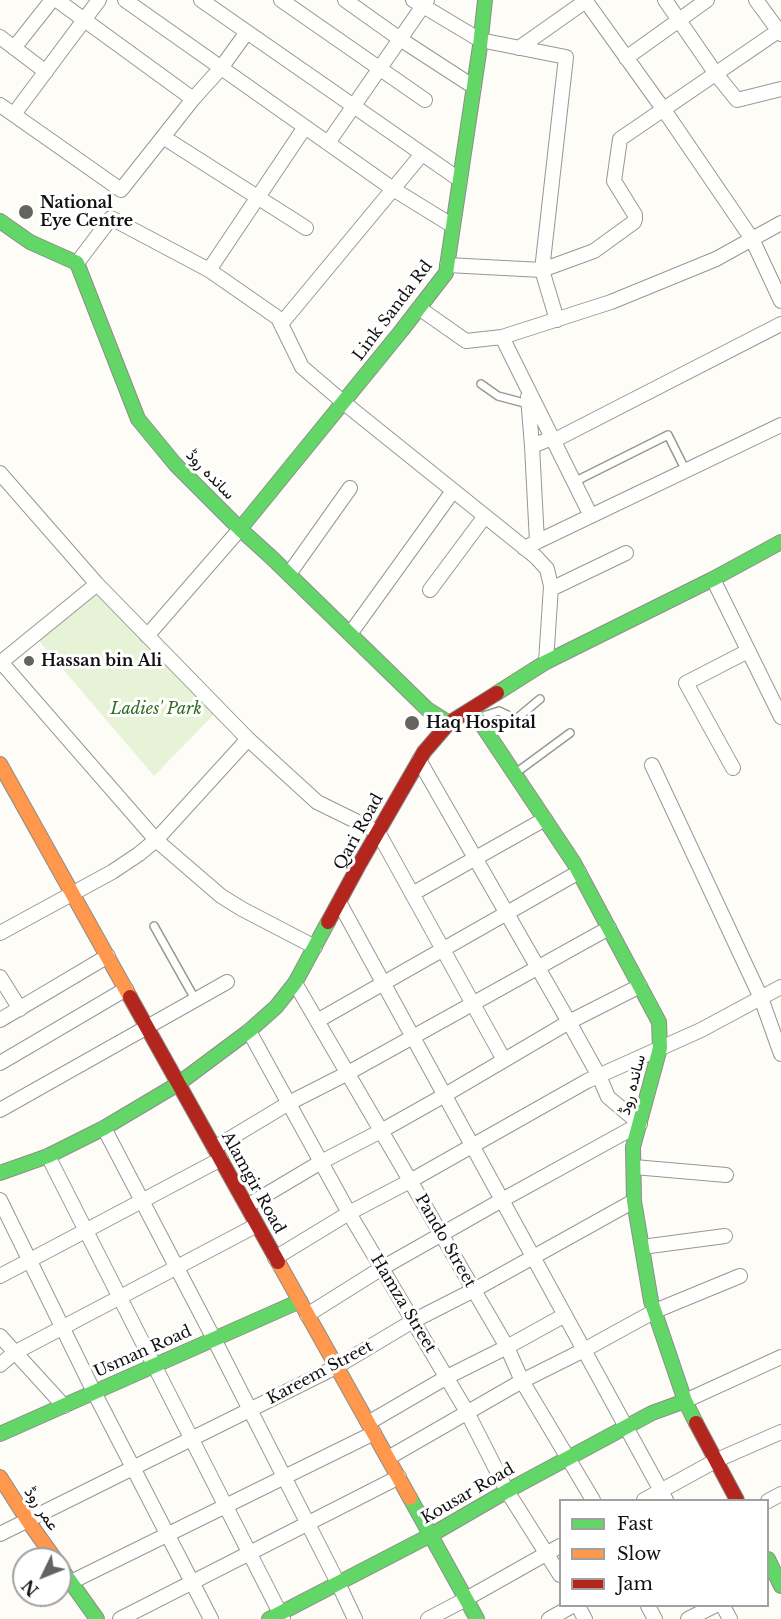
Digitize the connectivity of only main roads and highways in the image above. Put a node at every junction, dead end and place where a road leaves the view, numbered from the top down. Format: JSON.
{"nodes":[{"id":1,"x":485,"y":0,"type":"edge"},
{"id":2,"x":0,"y":221,"type":"edge"},
{"id":3,"x":240,"y":529,"type":"junction"},
{"id":4,"x":781,"y":542,"type":"edge"},
{"id":5,"x":475,"y":714,"type":"junction"},
{"id":6,"x":449,"y":723,"type":"junction"},
{"id":7,"x":0,"y":764,"type":"edge"},
{"id":8,"x":178,"y":1084,"type":"junction"},
{"id":9,"x":0,"y":1173,"type":"edge"},
{"id":10,"x":300,"y":1301,"type":"junction"},
{"id":11,"x":685,"y":1401,"type":"junction"},
{"id":12,"x":0,"y":1434,"type":"edge"},
{"id":13,"x":0,"y":1477,"type":"edge"},
{"id":14,"x":736,"y":1499,"type":"edge"},
{"id":15,"x":431,"y":1535,"type":"junction"},
{"id":16,"x":46,"y":1547,"type":"edge"},
{"id":17,"x":769,"y":1561,"type":"edge"},
{"id":18,"x":776,"y":1577,"type":"edge"},
{"id":19,"x":72,"y":1583,"type":"edge"},
{"id":20,"x":277,"y":1617,"type":"edge"},
{"id":21,"x":97,"y":1619,"type":"edge"},
{"id":22,"x":477,"y":1619,"type":"edge"}],
"edges":[{"from":1,"to":3,"type":"main road","name":"Link Sanda Rd"},
{"from":2,"to":3,"type":"main road","name":"ساندہ روڈ"},
{"from":3,"to":6,"type":"main road","name":"ساندہ روڈ"},
{"from":4,"to":5,"type":"main road","name":"Qari Road"},
{"from":5,"to":6,"type":"main road","name":"Qari Road"},
{"from":5,"to":11,"type":"main road","name":"ساندہ روڈ"},
{"from":6,"to":8,"type":"main road","name":"Qari Road"},
{"from":7,"to":8,"type":"main road","name":"Alamgir Road"},
{"from":8,"to":9,"type":"main road","name":"Qari Road"},
{"from":8,"to":10,"type":"main road","name":"Alamgir Road"},
{"from":10,"to":12,"type":"main road","name":"Usman Road"},
{"from":10,"to":15,"type":"main road","name":"Alamgir Road"},
{"from":11,"to":14,"type":"main road","name":"ساندہ روڈ"},
{"from":11,"to":15,"type":"main road","name":"Kousar Road"},
{"from":13,"to":16,"type":"main road","name":"عمر روڈ"},
{"from":15,"to":20,"type":"main road","name":"Kousar Road"},
{"from":15,"to":22,"type":"main road","name":"Alamgir Road"},
{"from":17,"to":18,"type":"main road"},
{"from":19,"to":21,"type":"main road"}]}
